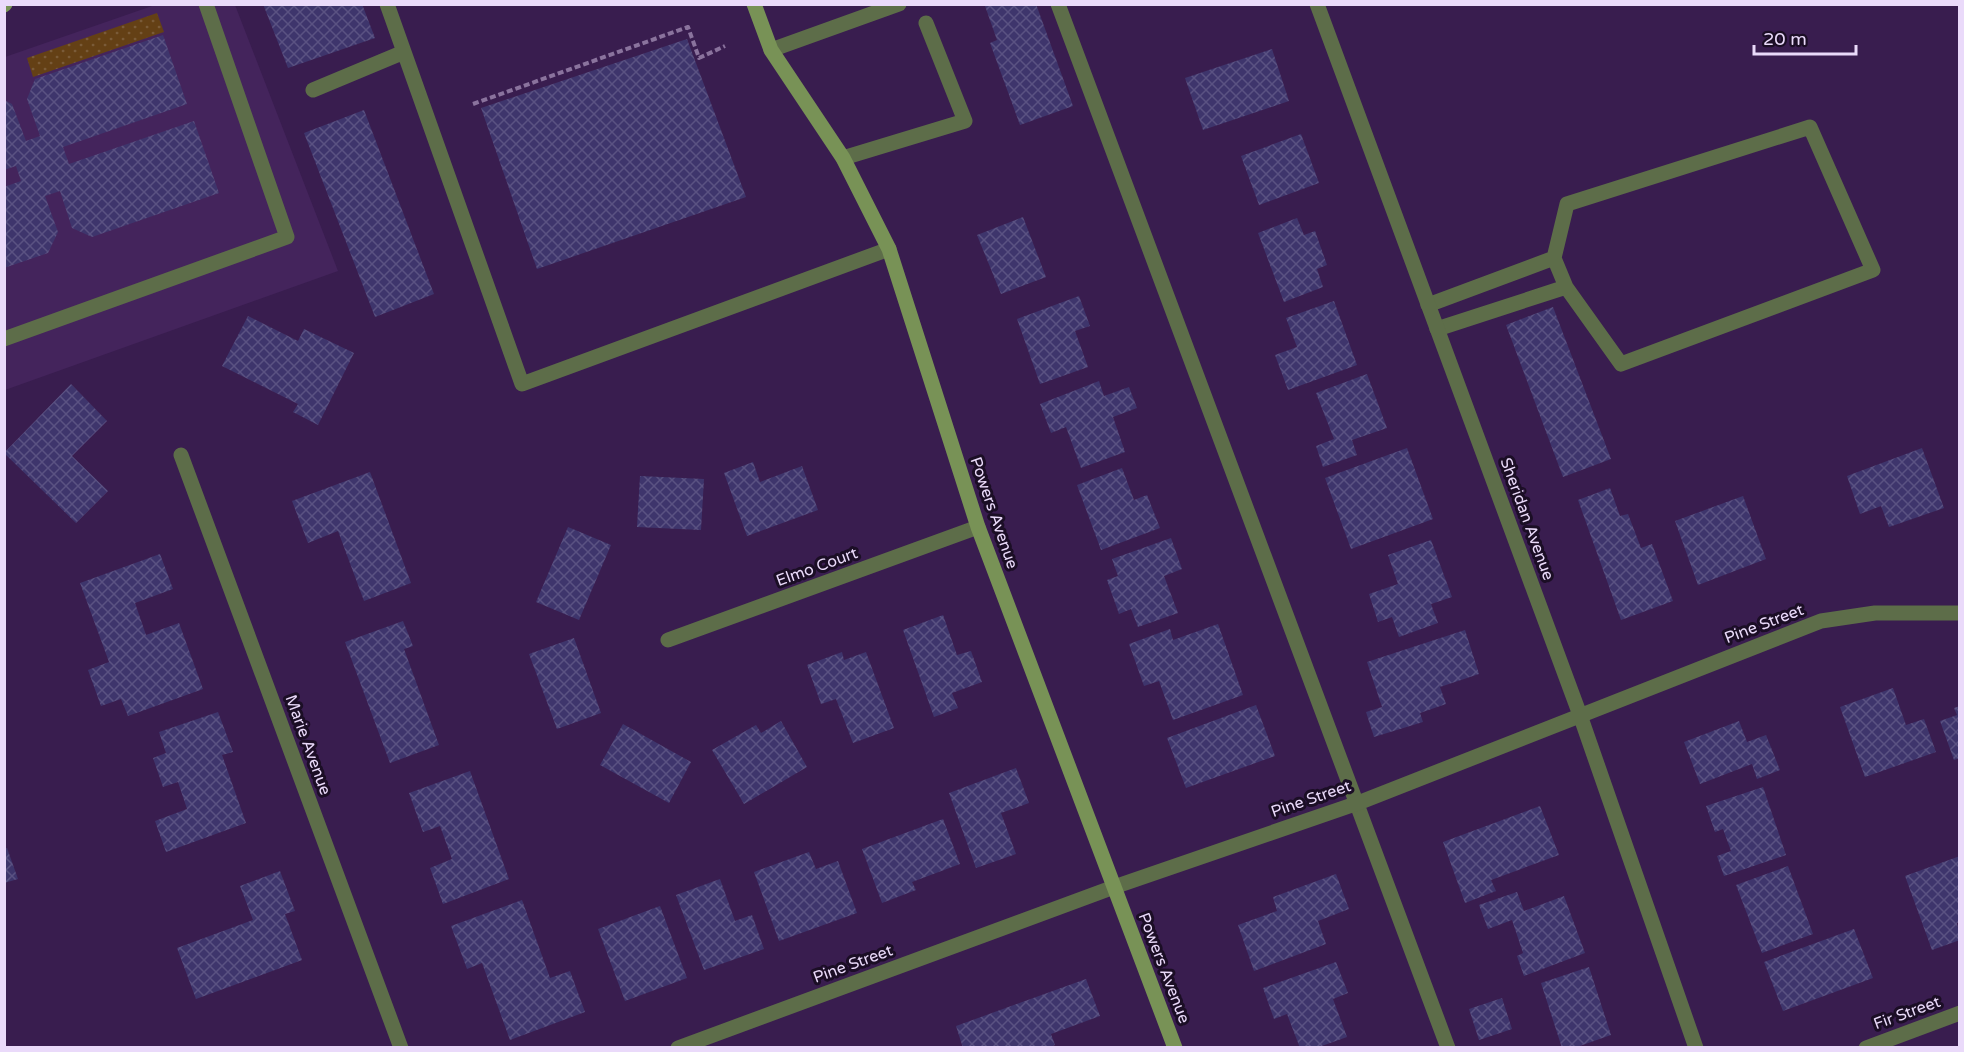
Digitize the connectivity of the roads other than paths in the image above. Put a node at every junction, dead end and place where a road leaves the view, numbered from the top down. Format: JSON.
{"nodes":[{"id":1,"x":206,"y":4,"type":"edge"},
{"id":2,"x":387,"y":4,"type":"edge"},
{"id":3,"x":754,"y":4,"type":"edge"},
{"id":4,"x":899,"y":4,"type":"edge"},
{"id":5,"x":1058,"y":4,"type":"edge"},
{"id":6,"x":1317,"y":4,"type":"edge"},
{"id":7,"x":926,"y":23,"type":"dead end"},
{"id":8,"x":771,"y":50,"type":"junction"},
{"id":9,"x":404,"y":52,"type":"junction"},
{"id":10,"x":313,"y":90,"type":"dead end"},
{"id":11,"x":843,"y":158,"type":"junction"},
{"id":12,"x":889,"y":249,"type":"junction"},
{"id":13,"x":1554,"y":258,"type":"junction"},
{"id":14,"x":1566,"y":287,"type":"junction"},
{"id":15,"x":1428,"y":305,"type":"junction"},
{"id":16,"x":1437,"y":329,"type":"junction"},
{"id":17,"x":4,"y":339,"type":"edge"},
{"id":18,"x":181,"y":455,"type":"dead end"},
{"id":19,"x":978,"y":527,"type":"junction"},
{"id":20,"x":1959,"y":613,"type":"edge"},
{"id":21,"x":668,"y":640,"type":"dead end"},
{"id":22,"x":1580,"y":715,"type":"junction"},
{"id":23,"x":1358,"y":802,"type":"junction"},
{"id":24,"x":1114,"y":887,"type":"junction"},
{"id":25,"x":1959,"y":1013,"type":"edge"},
{"id":26,"x":401,"y":1047,"type":"edge"},
{"id":27,"x":678,"y":1047,"type":"edge"},
{"id":28,"x":1175,"y":1047,"type":"edge"},
{"id":29,"x":1448,"y":1047,"type":"edge"},
{"id":30,"x":1696,"y":1047,"type":"edge"},
{"id":31,"x":1866,"y":1047,"type":"edge"}],
"edges":[{"from":1,"to":17,"type":"street"},
{"from":2,"to":9,"type":"street"},
{"from":3,"to":8,"type":"street","name":"Powers Avenue"},
{"from":4,"to":8,"type":"street"},
{"from":5,"to":23,"type":"street"},
{"from":6,"to":15,"type":"street","name":"Sheridan Avenue"},
{"from":7,"to":11,"type":"street"},
{"from":8,"to":11,"type":"street","name":"Powers Avenue"},
{"from":9,"to":10,"type":"street"},
{"from":9,"to":12,"type":"street"},
{"from":11,"to":12,"type":"street","name":"Powers Avenue"},
{"from":12,"to":19,"type":"street","name":"Powers Avenue"},
{"from":13,"to":14,"type":"street"},
{"from":13,"to":14,"type":"street"},
{"from":13,"to":15,"type":"street"},
{"from":14,"to":16,"type":"street"},
{"from":15,"to":16,"type":"street","name":"Sheridan Avenue"},
{"from":16,"to":22,"type":"street","name":"Sheridan Avenue"},
{"from":18,"to":26,"type":"street","name":"Marie Avenue"},
{"from":19,"to":21,"type":"street","name":"Elmo Court"},
{"from":19,"to":24,"type":"street","name":"Powers Avenue"},
{"from":20,"to":22,"type":"street","name":"Pine Street"},
{"from":22,"to":23,"type":"street","name":"Pine Street"},
{"from":22,"to":30,"type":"street","name":"Sheridan Avenue"},
{"from":23,"to":24,"type":"street","name":"Pine Street"},
{"from":23,"to":29,"type":"street"},
{"from":24,"to":27,"type":"street","name":"Pine Street"},
{"from":24,"to":28,"type":"street","name":"Powers Avenue"},
{"from":25,"to":31,"type":"street","name":"Fir Street"}]}
